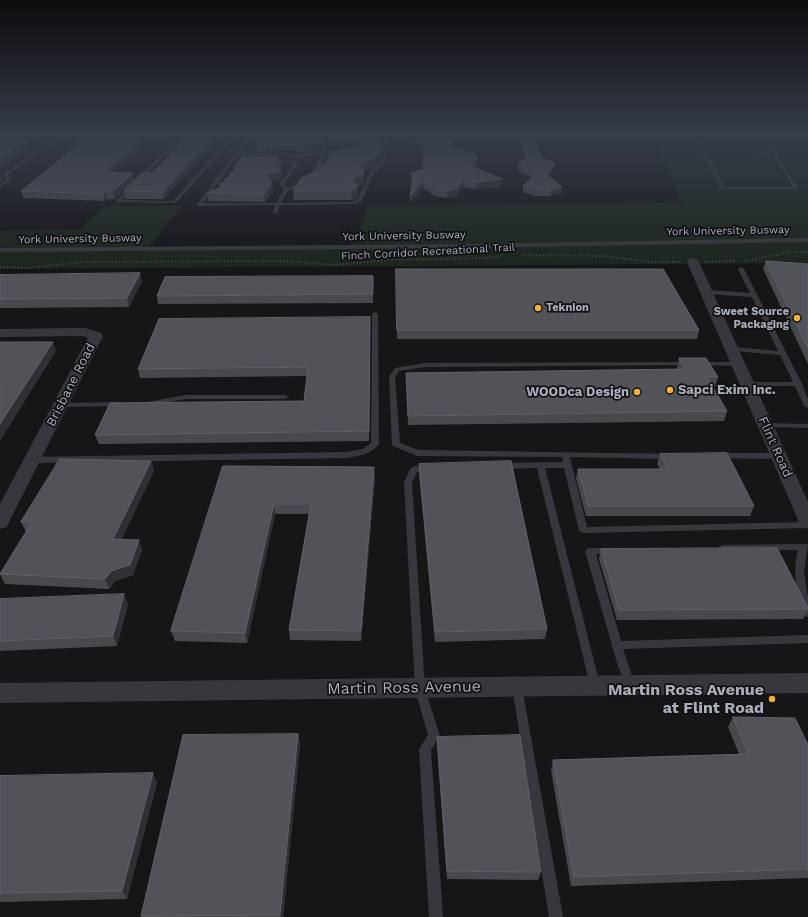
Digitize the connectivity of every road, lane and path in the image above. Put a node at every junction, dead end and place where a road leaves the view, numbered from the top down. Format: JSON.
{"nodes":[{"id":1,"x":7,"y":178,"type":"edge"},
{"id":2,"x":141,"y":178,"type":"edge"},
{"id":3,"x":196,"y":178,"type":"edge"},
{"id":4,"x":220,"y":178,"type":"edge"},
{"id":5,"x":286,"y":178,"type":"edge"},
{"id":6,"x":311,"y":178,"type":"edge"},
{"id":7,"x":369,"y":178,"type":"edge"},
{"id":8,"x":718,"y":178,"type":"edge"},
{"id":9,"x":789,"y":178,"type":"edge"},
{"id":10,"x":0,"y":186,"type":"edge"},
{"id":11,"x":286,"y":190,"type":"junction"},
{"id":12,"x":278,"y":204,"type":"junction"},
{"id":13,"x":275,"y":213,"type":"dead end"},
{"id":14,"x":808,"y":240,"type":"edge"},
{"id":15,"x":0,"y":250,"type":"edge"},
{"id":16,"x":808,"y":252,"type":"edge"},
{"id":17,"x":505,"y":255,"type":"dead end"},
{"id":18,"x":520,"y":255,"type":"dead end"},
{"id":19,"x":736,"y":261,"type":"dead end"},
{"id":20,"x":743,"y":261,"type":"dead end"},
{"id":21,"x":693,"y":262,"type":"junction"},
{"id":22,"x":0,"y":267,"type":"edge"},
{"id":23,"x":741,"y":270,"type":"dead end"},
{"id":24,"x":708,"y":292,"type":"junction"},
{"id":25,"x":754,"y":295,"type":"junction"},
{"id":26,"x":374,"y":314,"type":"dead end"},
{"id":27,"x":0,"y":333,"type":"edge"},
{"id":28,"x":732,"y":349,"type":"junction"},
{"id":29,"x":782,"y":353,"type":"junction"},
{"id":30,"x":739,"y":364,"type":"junction"},
{"id":31,"x":748,"y":384,"type":"junction"},
{"id":32,"x":798,"y":384,"type":"junction"},
{"id":33,"x":285,"y":397,"type":"dead end"},
{"id":34,"x":127,"y":404,"type":"edge"},
{"id":35,"x":142,"y":404,"type":"edge"},
{"id":36,"x":61,"y":405,"type":"junction"},
{"id":37,"x":808,"y":406,"type":"edge"},
{"id":38,"x":766,"y":425,"type":"junction"},
{"id":39,"x":808,"y":426,"type":"edge"},
{"id":40,"x":565,"y":455,"type":"junction"},
{"id":41,"x":676,"y":456,"type":"edge"},
{"id":42,"x":708,"y":456,"type":"edge"},
{"id":43,"x":779,"y":456,"type":"junction"},
{"id":44,"x":32,"y":460,"type":"junction"},
{"id":45,"x":540,"y":465,"type":"junction"},
{"id":46,"x":568,"y":465,"type":"junction"},
{"id":47,"x":493,"y":467,"type":"edge"},
{"id":48,"x":438,"y":468,"type":"edge"},
{"id":49,"x":0,"y":522,"type":"edge"},
{"id":50,"x":808,"y":522,"type":"edge"},
{"id":51,"x":808,"y":526,"type":"edge"},
{"id":52,"x":805,"y":547,"type":"edge"},
{"id":53,"x":716,"y":549,"type":"edge"},
{"id":54,"x":622,"y":551,"type":"edge"},
{"id":55,"x":808,"y":613,"type":"edge"},
{"id":56,"x":808,"y":639,"type":"edge"},
{"id":57,"x":617,"y":645,"type":"junction"},
{"id":58,"x":808,"y":683,"type":"edge"},
{"id":59,"x":596,"y":685,"type":"junction"},
{"id":60,"x":630,"y":685,"type":"junction"},
{"id":61,"x":516,"y":686,"type":"junction"},
{"id":62,"x":420,"y":689,"type":"junction"},
{"id":63,"x":0,"y":693,"type":"edge"},
{"id":64,"x":436,"y":917,"type":"edge"},
{"id":65,"x":556,"y":917,"type":"edge"}],
"edges":[{"from":1,"to":10,"type":"lane"},
{"from":2,"to":3,"type":"lane"},
{"from":4,"to":12,"type":"lane"},
{"from":5,"to":11,"type":"lane"},
{"from":6,"to":11,"type":"lane"},
{"from":7,"to":12,"type":"lane"},
{"from":8,"to":9,"type":"lane"},
{"from":11,"to":12,"type":"lane"},
{"from":12,"to":13,"type":"lane"},
{"from":14,"to":15,"type":"lane","name":"York University Busway"},
{"from":16,"to":20,"type":"path"},
{"from":17,"to":22,"type":"path","name":"Finch Corridor Recreational Trail"},
{"from":18,"to":21,"type":"path","name":"Finch Corridor Recreational Trail"},
{"from":19,"to":21,"type":"path","name":"Finch Corridor Recreational Trail"},
{"from":21,"to":24,"type":"street","name":"Flint Road"},
{"from":23,"to":25,"type":"lane"},
{"from":24,"to":25,"type":"lane"},
{"from":24,"to":28,"type":"street","name":"Flint Road"},
{"from":25,"to":29,"type":"lane"},
{"from":26,"to":44,"type":"lane"},
{"from":27,"to":36,"type":"street","name":"Brisbane Road"},
{"from":28,"to":29,"type":"lane"},
{"from":28,"to":30,"type":"street","name":"Flint Road"},
{"from":29,"to":32,"type":"lane"},
{"from":30,"to":31,"type":"street","name":"Flint Road"},
{"from":30,"to":40,"type":"lane"},
{"from":31,"to":32,"type":"lane"},
{"from":31,"to":38,"type":"street","name":"Flint Road"},
{"from":32,"to":37,"type":"lane"},
{"from":33,"to":35,"type":"lane"},
{"from":34,"to":36,"type":"lane"},
{"from":36,"to":44,"type":"street","name":"Brisbane Road"},
{"from":38,"to":39,"type":"lane"},
{"from":38,"to":43,"type":"street","name":"Flint Road"},
{"from":40,"to":41,"type":"lane"},
{"from":40,"to":46,"type":"lane"},
{"from":42,"to":43,"type":"lane"},
{"from":43,"to":50,"type":"street","name":"Flint Road"},
{"from":44,"to":49,"type":"street","name":"Brisbane Road"},
{"from":45,"to":46,"type":"lane"},
{"from":45,"to":47,"type":"lane"},
{"from":45,"to":59,"type":"lane"},
{"from":46,"to":51,"type":"lane"},
{"from":48,"to":62,"type":"lane"},
{"from":52,"to":53,"type":"lane"},
{"from":52,"to":55,"type":"lane"},
{"from":54,"to":57,"type":"lane"},
{"from":56,"to":57,"type":"lane"},
{"from":57,"to":60,"type":"lane"},
{"from":58,"to":60,"type":"street","name":"Martin Ross Avenue"},
{"from":59,"to":60,"type":"street","name":"Martin Ross Avenue"},
{"from":59,"to":61,"type":"street","name":"Martin Ross Avenue"},
{"from":61,"to":62,"type":"street","name":"Martin Ross Avenue"},
{"from":61,"to":65,"type":"lane"},
{"from":62,"to":63,"type":"street","name":"Martin Ross Avenue"},
{"from":62,"to":64,"type":"lane"}]}
